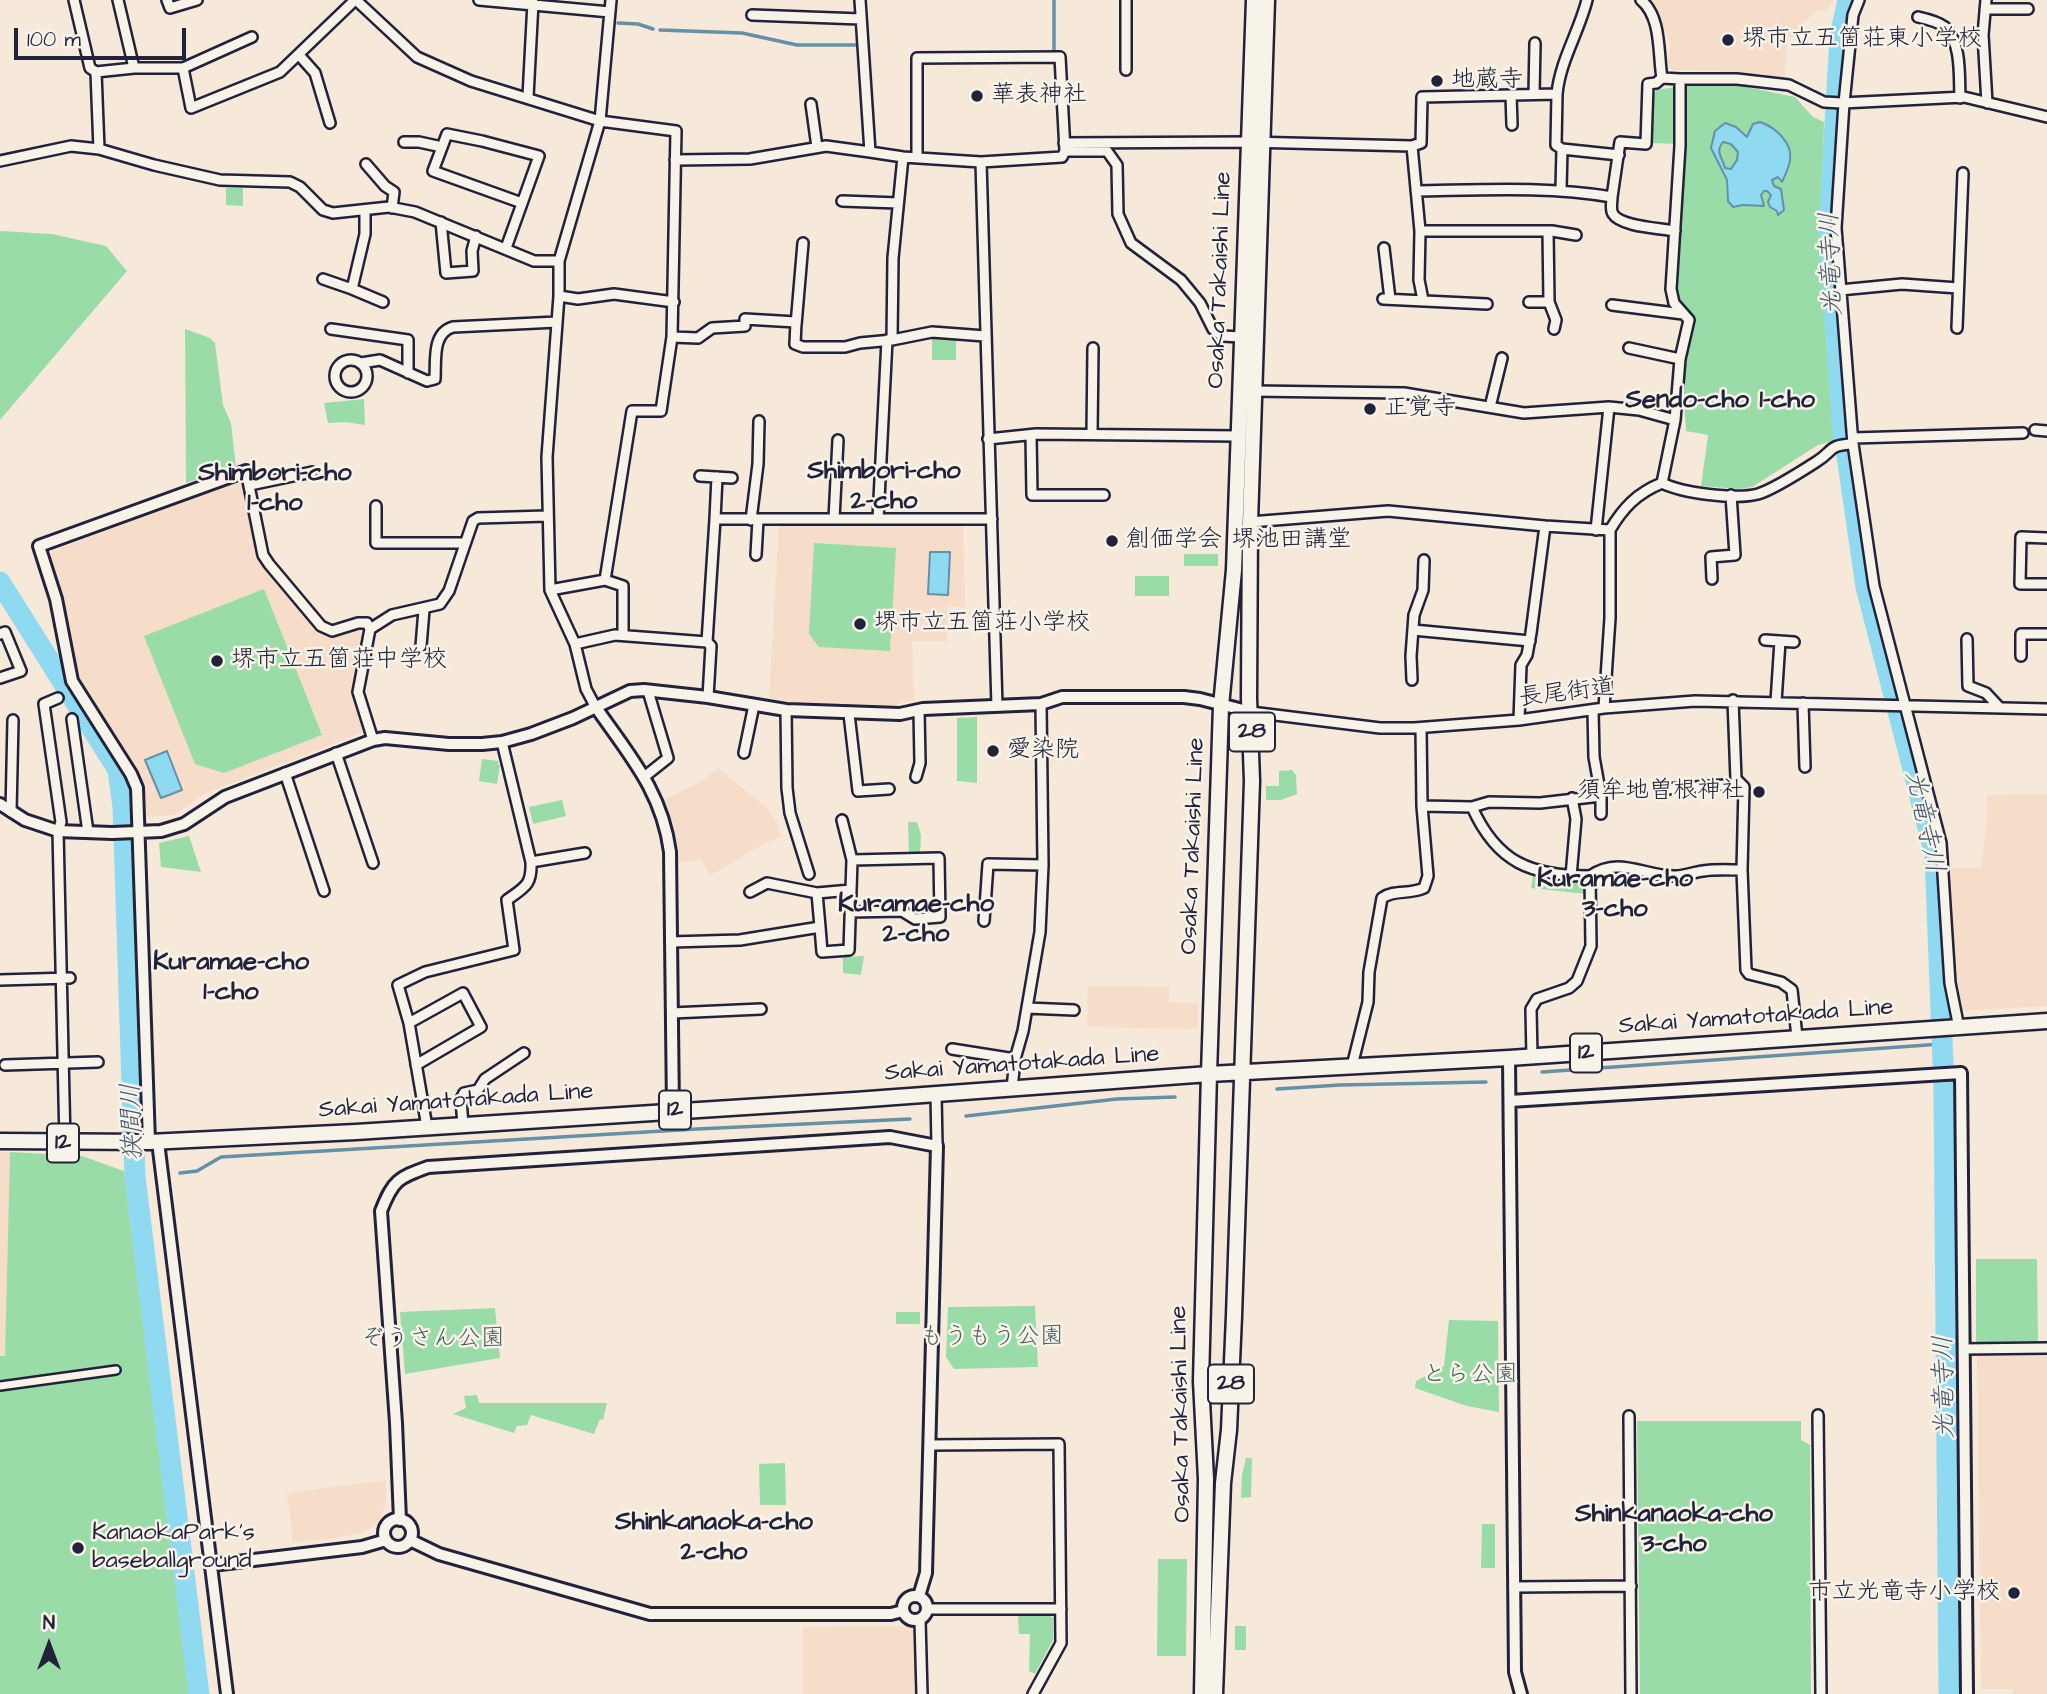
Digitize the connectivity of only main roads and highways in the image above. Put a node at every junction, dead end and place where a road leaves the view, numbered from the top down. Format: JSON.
{"nodes":[{"id":1,"x":1251,"y":0,"type":"edge"},
{"id":2,"x":1267,"y":0,"type":"edge"},
{"id":3,"x":1255,"y":142,"type":"junction"},
{"id":4,"x":2047,"y":1021,"type":"edge"},
{"id":5,"x":1241,"y":1073,"type":"junction"},
{"id":6,"x":1209,"y":1074,"type":"junction"},
{"id":7,"x":0,"y":1141,"type":"edge"},
{"id":8,"x":1202,"y":1694,"type":"edge"},
{"id":9,"x":1215,"y":1694,"type":"edge"}],
"edges":[{"from":1,"to":3,"type":"main road","name":"Osaka Takaishi Line","number":"28"},
{"from":2,"to":3,"type":"main road","name":"Osaka Takaishi Line","number":"28"},
{"from":3,"to":5,"type":"main road","name":"Osaka Takaishi Line","number":"28"},
{"from":3,"to":6,"type":"main road","name":"Osaka Takaishi Line","number":"28"},
{"from":4,"to":5,"type":"main road","name":"Sakai Yamatotakada Line","number":"12"},
{"from":5,"to":6,"type":"main road","name":"Sakai Yamatotakada Line","number":"12"},
{"from":5,"to":9,"type":"main road","name":"Osaka Takaishi Line","number":"28"},
{"from":6,"to":7,"type":"main road","name":"Sakai Yamatotakada Line","number":"12"},
{"from":6,"to":8,"type":"main road","name":"Osaka Takaishi Line","number":"28"}]}
